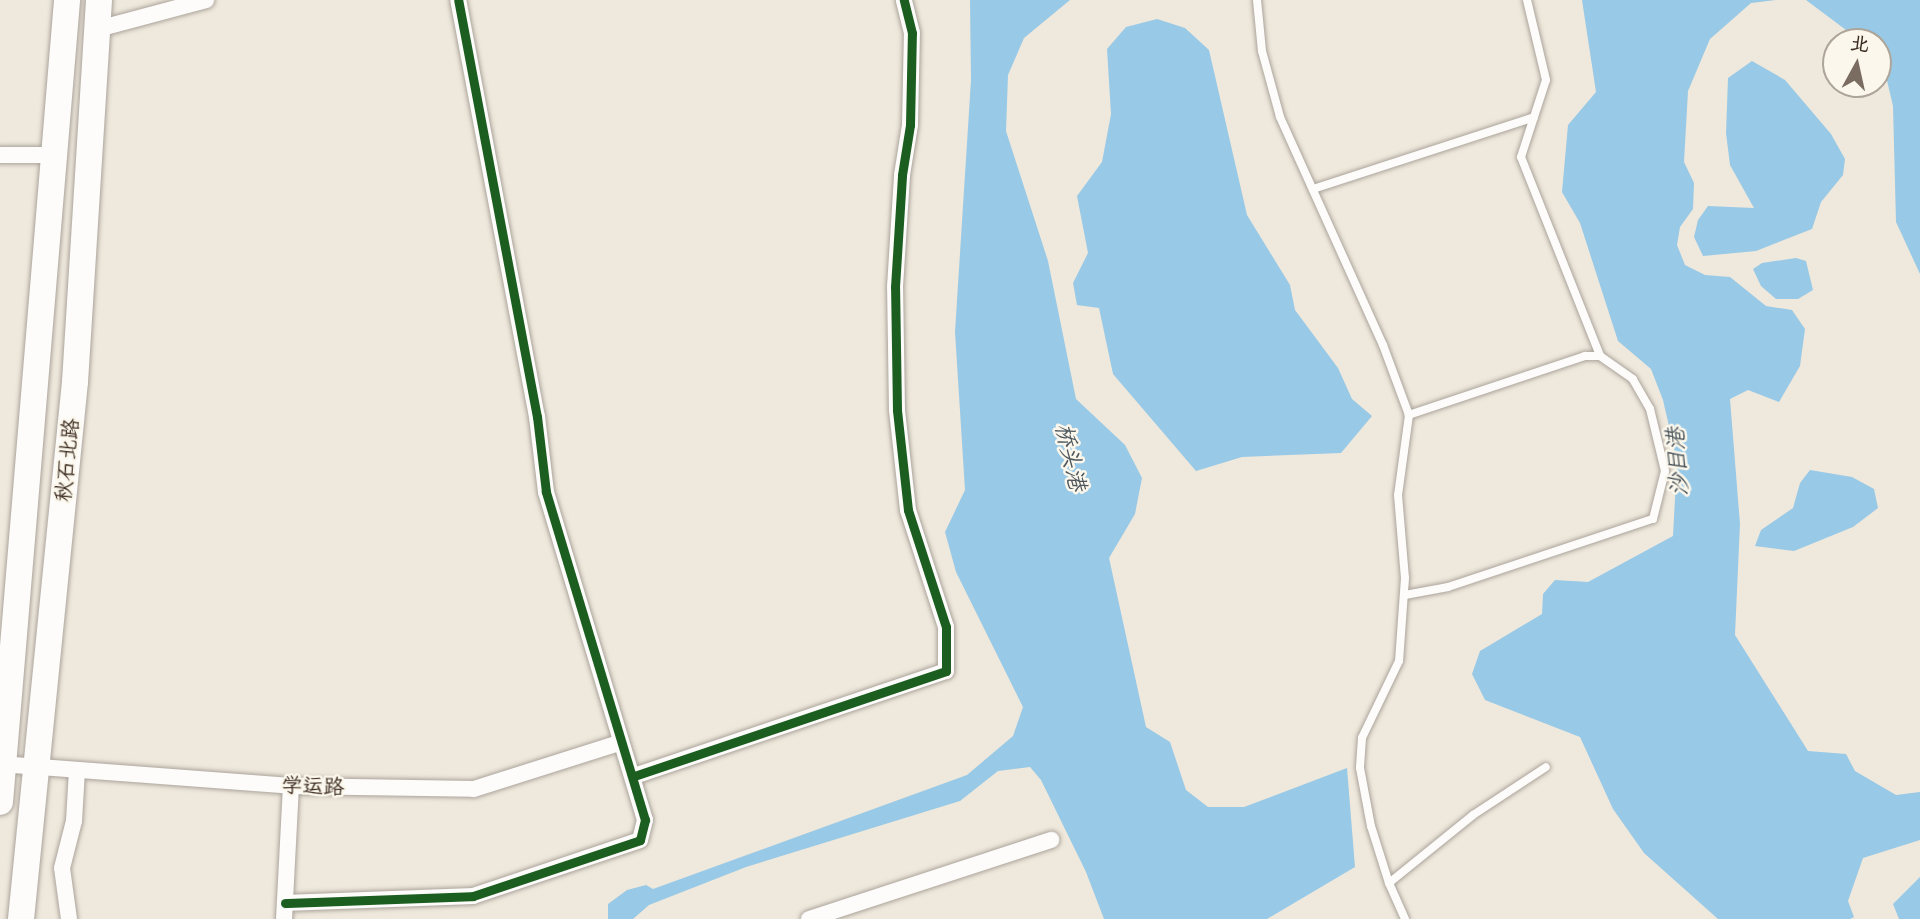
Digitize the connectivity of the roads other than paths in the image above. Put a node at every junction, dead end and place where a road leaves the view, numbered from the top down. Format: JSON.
{"nodes":[{"id":1,"x":67,"y":0,"type":"edge"},
{"id":2,"x":99,"y":0,"type":"edge"},
{"id":3,"x":206,"y":0,"type":"edge"},
{"id":4,"x":458,"y":0,"type":"edge"},
{"id":5,"x":904,"y":0,"type":"edge"},
{"id":6,"x":1257,"y":0,"type":"edge"},
{"id":7,"x":1527,"y":0,"type":"edge"},
{"id":8,"x":98,"y":29,"type":"junction"},
{"id":9,"x":1534,"y":117,"type":"junction"},
{"id":10,"x":0,"y":155,"type":"edge"},
{"id":11,"x":54,"y":155,"type":"junction"},
{"id":12,"x":1313,"y":189,"type":"junction"},
{"id":13,"x":1600,"y":356,"type":"junction"},
{"id":14,"x":1409,"y":415,"type":"junction"},
{"id":15,"x":1405,"y":595,"type":"junction"},
{"id":16,"x":619,"y":743,"type":"junction"},
{"id":17,"x":2,"y":764,"type":"edge"},
{"id":18,"x":1546,"y":767,"type":"dead end"},
{"id":19,"x":35,"y":769,"type":"junction"},
{"id":20,"x":77,"y":771,"type":"junction"},
{"id":21,"x":634,"y":776,"type":"junction"},
{"id":22,"x":291,"y":786,"type":"junction"},
{"id":23,"x":0,"y":802,"type":"edge"},
{"id":24,"x":1051,"y":840,"type":"dead end"},
{"id":25,"x":1389,"y":883,"type":"junction"},
{"id":26,"x":284,"y":911,"type":"edge"},
{"id":27,"x":21,"y":919,"type":"edge"},
{"id":28,"x":69,"y":919,"type":"edge"},
{"id":29,"x":809,"y":919,"type":"edge"},
{"id":30,"x":1405,"y":919,"type":"edge"}],
"edges":[{"from":1,"to":11,"type":"main road","name":"秋石北路"},
{"from":2,"to":8,"type":"main road","name":"秋石北路"},
{"from":3,"to":8,"type":"street"},
{"from":4,"to":16,"type":"street"},
{"from":5,"to":21,"type":"street"},
{"from":6,"to":12,"type":"lane"},
{"from":7,"to":9,"type":"lane"},
{"from":8,"to":19,"type":"main road","name":"秋石北路"},
{"from":9,"to":12,"type":"lane"},
{"from":9,"to":13,"type":"lane"},
{"from":10,"to":11,"type":"street"},
{"from":11,"to":17,"type":"main road","name":"秋石北路"},
{"from":12,"to":14,"type":"lane"},
{"from":13,"to":14,"type":"lane"},
{"from":13,"to":15,"type":"lane"},
{"from":14,"to":15,"type":"lane"},
{"from":15,"to":25,"type":"lane"},
{"from":16,"to":21,"type":"street"},
{"from":16,"to":22,"type":"street","name":"学运路"},
{"from":17,"to":19,"type":"street","name":"学运路"},
{"from":17,"to":23,"type":"main road","name":"秋石北路"},
{"from":18,"to":25,"type":"lane"},
{"from":19,"to":20,"type":"street","name":"学运路"},
{"from":19,"to":27,"type":"main road","name":"秋石北路"},
{"from":20,"to":22,"type":"street","name":"学运路"},
{"from":20,"to":28,"type":"street"},
{"from":21,"to":26,"type":"street"},
{"from":22,"to":26,"type":"street"},
{"from":24,"to":29,"type":"street"},
{"from":25,"to":30,"type":"lane"}]}
